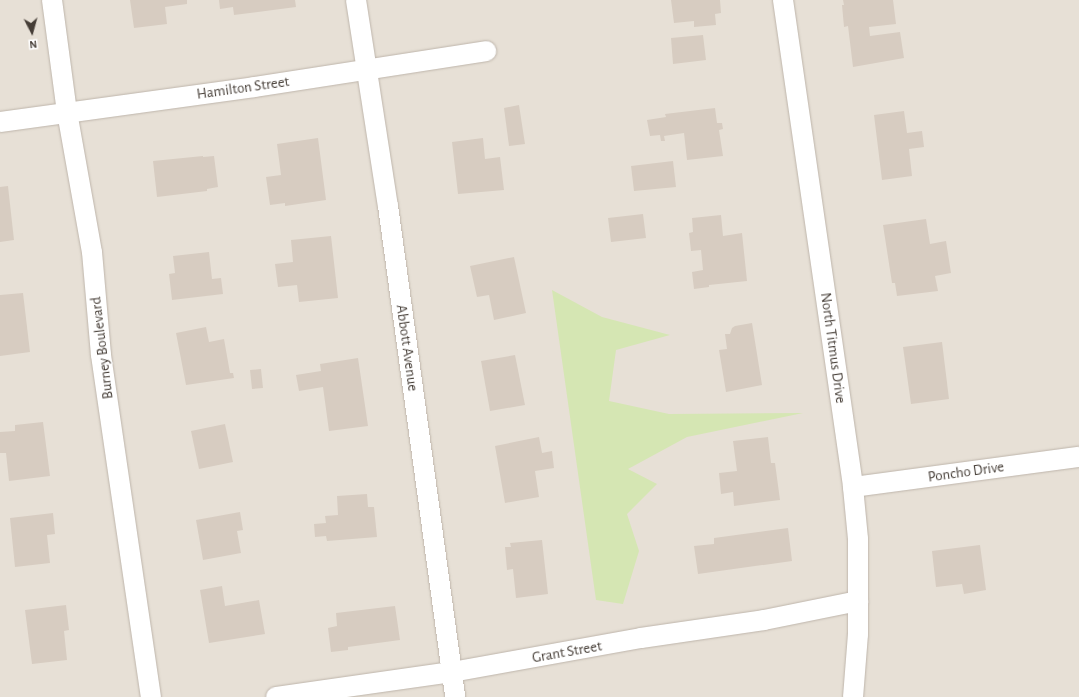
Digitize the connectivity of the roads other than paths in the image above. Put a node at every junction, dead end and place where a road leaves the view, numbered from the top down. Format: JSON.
{"nodes":[{"id":1,"x":52,"y":0,"type":"edge"},
{"id":2,"x":356,"y":0,"type":"edge"},
{"id":3,"x":783,"y":0,"type":"edge"},
{"id":4,"x":486,"y":51,"type":"dead end"},
{"id":5,"x":366,"y":70,"type":"junction"},
{"id":6,"x":67,"y":112,"type":"junction"},
{"id":7,"x":0,"y":122,"type":"edge"},
{"id":8,"x":1079,"y":457,"type":"edge"},
{"id":9,"x":853,"y":487,"type":"junction"},
{"id":10,"x":858,"y":601,"type":"junction"},
{"id":11,"x":452,"y":672,"type":"junction"},
{"id":12,"x":151,"y":697,"type":"edge"},
{"id":13,"x":276,"y":697,"type":"edge"},
{"id":14,"x":455,"y":697,"type":"edge"},
{"id":15,"x":853,"y":697,"type":"edge"}],
"edges":[{"from":1,"to":6,"type":"street","name":"Burney Boulevard"},
{"from":2,"to":5,"type":"street","name":"Abbott Avenue"},
{"from":3,"to":9,"type":"street","name":"North Titmus Drive"},
{"from":4,"to":5,"type":"street","name":"Hamilton Street"},
{"from":5,"to":6,"type":"street","name":"Hamilton Street"},
{"from":5,"to":11,"type":"street","name":"Abbott Avenue"},
{"from":6,"to":7,"type":"street","name":"Hamilton Street"},
{"from":6,"to":12,"type":"street","name":"Burney Boulevard"},
{"from":8,"to":9,"type":"street","name":"Poncho Drive"},
{"from":9,"to":10,"type":"street","name":"North Titmus Drive"},
{"from":10,"to":11,"type":"street","name":"Grant Street"},
{"from":10,"to":15,"type":"street","name":"North Titmus Drive"},
{"from":11,"to":13,"type":"street","name":"Grant Street"},
{"from":11,"to":14,"type":"street","name":"Abbott Avenue"}]}
